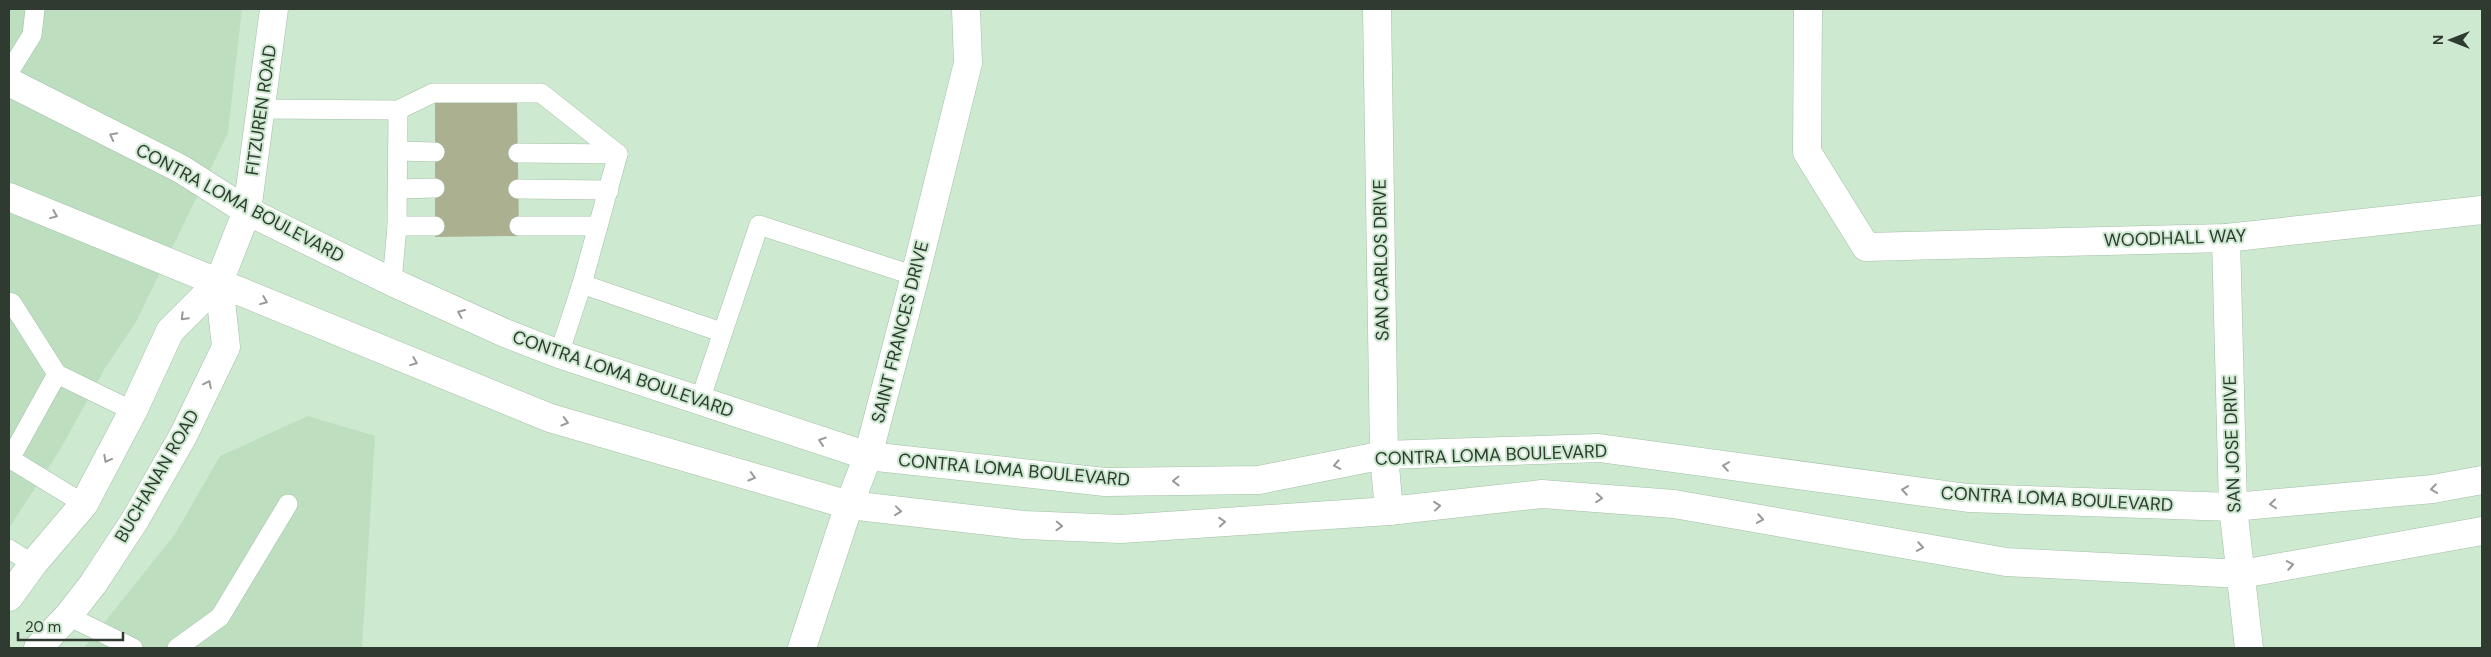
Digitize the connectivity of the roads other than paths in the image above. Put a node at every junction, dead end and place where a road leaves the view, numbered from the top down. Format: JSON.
{"nodes":[{"id":1,"x":35,"y":9,"type":"edge"},
{"id":2,"x":274,"y":9,"type":"edge"},
{"id":3,"x":966,"y":9,"type":"edge"},
{"id":4,"x":1377,"y":9,"type":"edge"},
{"id":5,"x":1808,"y":9,"type":"edge"},
{"id":6,"x":9,"y":72,"type":"edge"},
{"id":7,"x":9,"y":82,"type":"edge"},
{"id":8,"x":262,"y":109,"type":"junction"},
{"id":9,"x":398,"y":110,"type":"junction"},
{"id":10,"x":398,"y":152,"type":"junction"},
{"id":11,"x":435,"y":152,"type":"dead end"},
{"id":12,"x":518,"y":153,"type":"dead end"},
{"id":13,"x":618,"y":154,"type":"junction"},
{"id":14,"x":436,"y":188,"type":"dead end"},
{"id":15,"x":398,"y":189,"type":"junction"},
{"id":16,"x":518,"y":189,"type":"dead end"},
{"id":17,"x":609,"y":190,"type":"junction"},
{"id":18,"x":9,"y":197,"type":"edge"},
{"id":19,"x":2482,"y":210,"type":"edge"},
{"id":20,"x":247,"y":211,"type":"junction"},
{"id":21,"x":397,"y":226,"type":"junction"},
{"id":22,"x":436,"y":226,"type":"dead end"},
{"id":23,"x":519,"y":226,"type":"dead end"},
{"id":24,"x":598,"y":226,"type":"junction"},
{"id":25,"x":2226,"y":238,"type":"junction"},
{"id":26,"x":915,"y":276,"type":"junction"},
{"id":27,"x":219,"y":282,"type":"junction"},
{"id":28,"x":392,"y":282,"type":"junction"},
{"id":29,"x":582,"y":284,"type":"junction"},
{"id":30,"x":9,"y":302,"type":"edge"},
{"id":31,"x":721,"y":332,"type":"junction"},
{"id":32,"x":559,"y":354,"type":"junction"},
{"id":33,"x":57,"y":374,"type":"junction"},
{"id":34,"x":700,"y":400,"type":"junction"},
{"id":35,"x":133,"y":410,"type":"junction"},
{"id":36,"x":1384,"y":455,"type":"junction"},
{"id":37,"x":868,"y":456,"type":"junction"},
{"id":38,"x":9,"y":458,"type":"edge"},
{"id":39,"x":2482,"y":480,"type":"edge"},
{"id":40,"x":84,"y":504,"type":"junction"},
{"id":41,"x":288,"y":504,"type":"dead end"},
{"id":42,"x":849,"y":505,"type":"junction"},
{"id":43,"x":2233,"y":507,"type":"junction"},
{"id":44,"x":1389,"y":511,"type":"junction"},
{"id":45,"x":2482,"y":531,"type":"edge"},
{"id":46,"x":9,"y":550,"type":"edge"},
{"id":47,"x":33,"y":564,"type":"junction"},
{"id":48,"x":2242,"y":574,"type":"junction"},
{"id":49,"x":9,"y":597,"type":"edge"},
{"id":50,"x":68,"y":616,"type":"junction"},
{"id":51,"x":38,"y":648,"type":"edge"},
{"id":52,"x":134,"y":648,"type":"edge"},
{"id":53,"x":177,"y":648,"type":"edge"},
{"id":54,"x":802,"y":648,"type":"edge"},
{"id":55,"x":2249,"y":648,"type":"edge"}],
"edges":[{"from":1,"to":6,"type":"lane"},
{"from":2,"to":8,"type":"main road","name":"FITZUREN ROAD"},
{"from":3,"to":26,"type":"main road","name":"SAINT FRANCES DRIVE"},
{"from":4,"to":36,"type":"main road","name":"SAN CARLOS DRIVE"},
{"from":5,"to":25,"type":"main road","name":"WOODHALL WAY"},
{"from":20,"to":7,"type":"main road","name":"CONTRA LOMA BOULEVARD","one_way":true},
{"from":8,"to":9,"type":"lane"},
{"from":8,"to":20,"type":"main road","name":"FITZUREN ROAD"},
{"from":9,"to":10,"type":"lane"},
{"from":9,"to":13,"type":"lane"},
{"from":10,"to":11,"type":"lane"},
{"from":10,"to":15,"type":"lane"},
{"from":12,"to":13,"type":"lane"},
{"from":13,"to":17,"type":"lane"},
{"from":14,"to":15,"type":"lane"},
{"from":15,"to":21,"type":"lane"},
{"from":16,"to":17,"type":"lane"},
{"from":17,"to":24,"type":"lane"},
{"from":18,"to":27,"type":"main road","one_way":true},
{"from":19,"to":25,"type":"main road","name":"WOODHALL WAY"},
{"from":20,"to":27,"type":"main road","name":"BUCHANAN ROAD"},
{"from":20,"to":28,"type":"main road","name":"CONTRA LOMA BOULEVARD"},
{"from":21,"to":22,"type":"lane"},
{"from":21,"to":28,"type":"lane"},
{"from":23,"to":24,"type":"lane"},
{"from":24,"to":29,"type":"lane"},
{"from":25,"to":43,"type":"main road","name":"SAN JOSE DRIVE"},
{"from":26,"to":31,"type":"lane"},
{"from":26,"to":37,"type":"main road","name":"SAINT FRANCES DRIVE"},
{"from":27,"to":35,"type":"main road","name":"BUCHANAN ROAD","one_way":true},
{"from":27,"to":42,"type":"main road","one_way":true},
{"from":50,"to":27,"type":"main road","name":"BUCHANAN ROAD","one_way":true},
{"from":32,"to":28,"type":"main road","name":"CONTRA LOMA BOULEVARD","one_way":true},
{"from":29,"to":31,"type":"lane"},
{"from":29,"to":32,"type":"lane"},
{"from":30,"to":33,"type":"lane"},
{"from":31,"to":34,"type":"lane"},
{"from":32,"to":34,"type":"main road","name":"CONTRA LOMA BOULEVARD"},
{"from":33,"to":35,"type":"lane"},
{"from":33,"to":38,"type":"lane"},
{"from":37,"to":34,"type":"main road","name":"CONTRA LOMA BOULEVARD","one_way":true},
{"from":35,"to":40,"type":"main road","name":"BUCHANAN ROAD","one_way":true},
{"from":36,"to":37,"type":"main road","name":"CONTRA LOMA BOULEVARD","one_way":true},
{"from":43,"to":36,"type":"main road","name":"CONTRA LOMA BOULEVARD","one_way":true},
{"from":36,"to":44,"type":"main road","name":"SAN CARLOS DRIVE"},
{"from":37,"to":42,"type":"main road","name":"SAINT FRANCES DRIVE"},
{"from":38,"to":40,"type":"lane"},
{"from":39,"to":43,"type":"main road","name":"CONTRA LOMA BOULEVARD","one_way":true},
{"from":40,"to":47,"type":"main road","name":"BUCHANAN ROAD"},
{"from":41,"to":53,"type":"lane"},
{"from":42,"to":44,"type":"main road","one_way":true},
{"from":42,"to":54,"type":"main road","name":"SAINT FRANCES DRIVE"},
{"from":43,"to":48,"type":"main road","name":"SAN JOSE DRIVE"},
{"from":44,"to":48,"type":"main road","one_way":true},
{"from":48,"to":45,"type":"main road","one_way":true},
{"from":46,"to":47,"type":"lane"},
{"from":47,"to":49,"type":"main road","name":"BUCHANAN ROAD"},
{"from":48,"to":55,"type":"main road","name":"SAN JOSE DRIVE"},
{"from":50,"to":51,"type":"main road","name":"BUCHANAN ROAD"},
{"from":50,"to":52,"type":"lane"}]}
